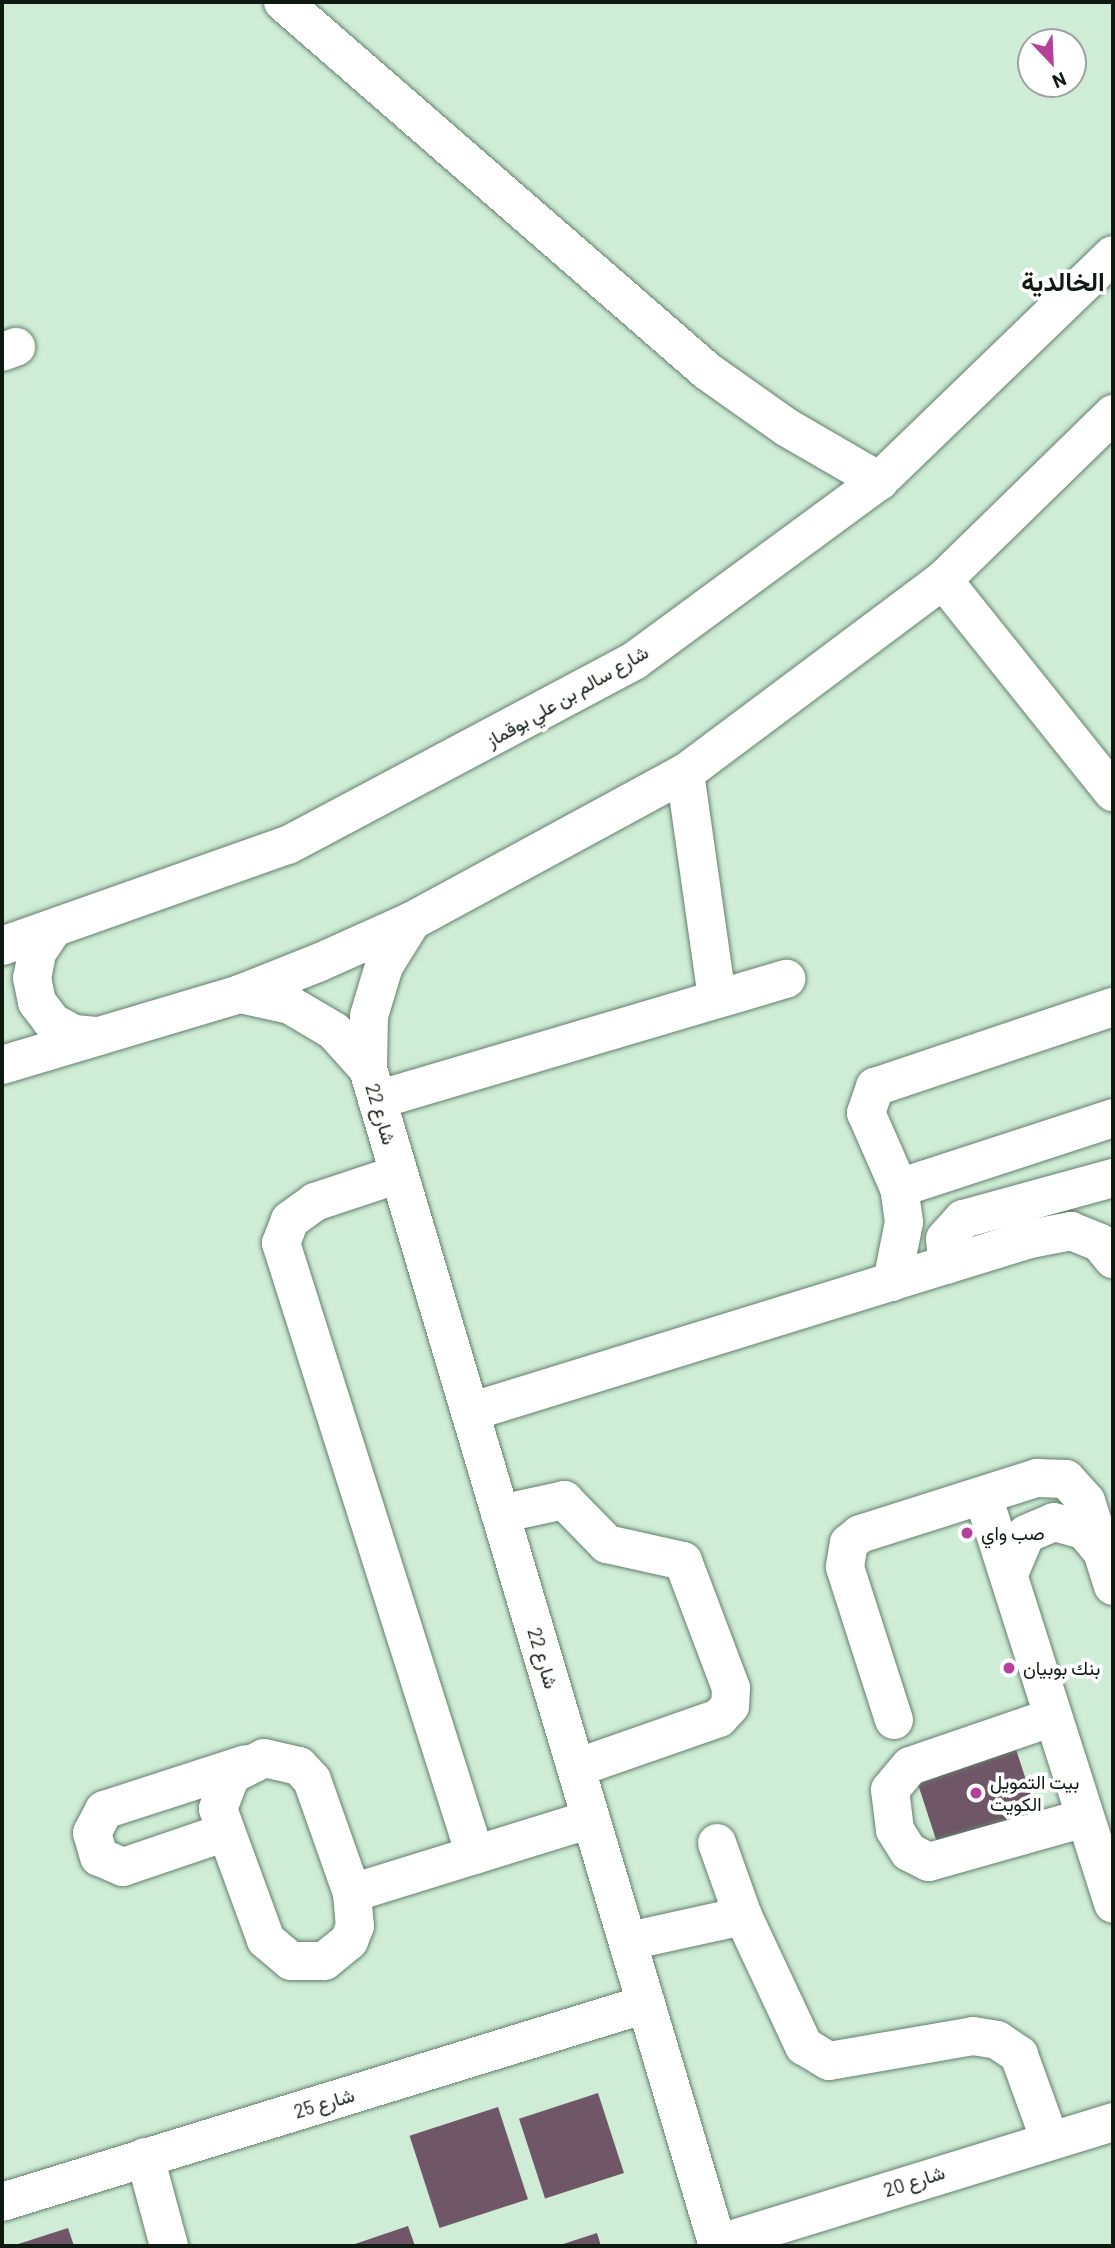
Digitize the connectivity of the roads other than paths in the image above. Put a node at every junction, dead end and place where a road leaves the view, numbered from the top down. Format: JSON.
{"nodes":[{"id":1,"x":283,"y":2,"type":"edge"},
{"id":2,"x":1109,"y":265,"type":"edge"},
{"id":3,"x":1113,"y":414,"type":"edge"},
{"id":4,"x":879,"y":481,"type":"junction"},
{"id":5,"x":943,"y":580,"type":"junction"},
{"id":6,"x":685,"y":773,"type":"junction"},
{"id":7,"x":1113,"y":792,"type":"edge"},
{"id":8,"x":412,"y":921,"type":"junction"},
{"id":9,"x":51,"y":932,"type":"junction"},
{"id":10,"x":2,"y":946,"type":"edge"},
{"id":11,"x":786,"y":979,"type":"dead end"},
{"id":12,"x":240,"y":994,"type":"junction"},
{"id":13,"x":717,"y":999,"type":"junction"},
{"id":14,"x":1113,"y":1007,"type":"edge"},
{"id":15,"x":99,"y":1036,"type":"junction"},
{"id":16,"x":2,"y":1065,"type":"edge"},
{"id":17,"x":372,"y":1085,"type":"junction"},
{"id":18,"x":1113,"y":1118,"type":"edge"},
{"id":19,"x":399,"y":1174,"type":"junction"},
{"id":20,"x":1113,"y":1178,"type":"edge"},
{"id":21,"x":899,"y":1188,"type":"junction"},
{"id":22,"x":1113,"y":1259,"type":"edge"},
{"id":23,"x":947,"y":1265,"type":"junction"},
{"id":24,"x":892,"y":1282,"type":"junction"},
{"id":25,"x":470,"y":1412,"type":"junction"},
{"id":26,"x":983,"y":1496,"type":"junction"},
{"id":27,"x":500,"y":1514,"type":"junction"},
{"id":28,"x":1108,"y":1569,"type":"edge"},
{"id":29,"x":1009,"y":1574,"type":"junction"},
{"id":30,"x":1053,"y":1717,"type":"junction"},
{"id":31,"x":894,"y":1720,"type":"dead end"},
{"id":32,"x":246,"y":1764,"type":"junction"},
{"id":33,"x":576,"y":1768,"type":"junction"},
{"id":34,"x":1085,"y":1818,"type":"junction"},
{"id":35,"x":591,"y":1819,"type":"junction"},
{"id":36,"x":226,"y":1832,"type":"junction"},
{"id":37,"x":718,"y":1843,"type":"dead end"},
{"id":38,"x":475,"y":1855,"type":"junction"},
{"id":39,"x":352,"y":1893,"type":"junction"},
{"id":40,"x":1113,"y":1904,"type":"edge"},
{"id":41,"x":743,"y":1916,"type":"junction"},
{"id":42,"x":629,"y":1941,"type":"junction"},
{"id":43,"x":646,"y":2004,"type":"junction"},
{"id":44,"x":1113,"y":2122,"type":"edge"},
{"id":45,"x":1049,"y":2138,"type":"junction"},
{"id":46,"x":145,"y":2157,"type":"junction"},
{"id":47,"x":2,"y":2202,"type":"edge"},
{"id":48,"x":717,"y":2245,"type":"edge"},
{"id":49,"x":169,"y":2246,"type":"edge"}],
"edges":[{"from":1,"to":4,"type":"main road"},
{"from":2,"to":4,"type":"main road","name":"شارع سالم بن علي بوقماز"},
{"from":3,"to":5,"type":"main road"},
{"from":4,"to":9,"type":"main road","name":"شارع سالم بن علي بوقماز"},
{"from":5,"to":6,"type":"main road"},
{"from":5,"to":7,"type":"main road"},
{"from":6,"to":8,"type":"main road"},
{"from":6,"to":13,"type":"main road"},
{"from":8,"to":12,"type":"main road"},
{"from":8,"to":17,"type":"main road","name":"شارع 22"},
{"from":9,"to":10,"type":"main road","name":"شارع سالم بن علي بوقماز"},
{"from":9,"to":15,"type":"main road"},
{"from":11,"to":13,"type":"main road"},
{"from":12,"to":15,"type":"main road"},
{"from":12,"to":17,"type":"main road","name":"شارع 22"},
{"from":13,"to":17,"type":"main road"},
{"from":14,"to":21,"type":"main road"},
{"from":15,"to":16,"type":"main road"},
{"from":17,"to":19,"type":"main road","name":"شارع 22"},
{"from":18,"to":21,"type":"main road"},
{"from":19,"to":25,"type":"main road","name":"شارع 22"},
{"from":19,"to":38,"type":"main road"},
{"from":20,"to":23,"type":"main road"},
{"from":21,"to":24,"type":"main road"},
{"from":22,"to":23,"type":"main road"},
{"from":23,"to":24,"type":"main road"},
{"from":24,"to":25,"type":"main road"},
{"from":25,"to":27,"type":"main road","name":"شارع 22"},
{"from":26,"to":28,"type":"main road"},
{"from":26,"to":29,"type":"main road"},
{"from":26,"to":31,"type":"main road"},
{"from":27,"to":33,"type":"main road","name":"شارع 22"},
{"from":27,"to":33,"type":"main road"},
{"from":28,"to":29,"type":"main road"},
{"from":29,"to":30,"type":"main road"},
{"from":30,"to":34,"type":"main road"},
{"from":30,"to":34,"type":"main road"},
{"from":32,"to":36,"type":"main road"},
{"from":32,"to":36,"type":"main road"},
{"from":32,"to":39,"type":"main road"},
{"from":33,"to":35,"type":"main road","name":"شارع 22"},
{"from":34,"to":40,"type":"main road"},
{"from":35,"to":38,"type":"main road"},
{"from":35,"to":42,"type":"main road","name":"شارع 22"},
{"from":36,"to":39,"type":"main road"},
{"from":37,"to":41,"type":"main road"},
{"from":38,"to":39,"type":"main road"},
{"from":41,"to":42,"type":"main road"},
{"from":41,"to":45,"type":"main road"},
{"from":42,"to":43,"type":"main road","name":"شارع 22"},
{"from":43,"to":46,"type":"main road","name":"شارع 25"},
{"from":43,"to":48,"type":"main road","name":"شارع 22"},
{"from":44,"to":45,"type":"main road","name":"شارع 20"},
{"from":45,"to":48,"type":"main road","name":"شارع 20"},
{"from":46,"to":47,"type":"main road","name":"شارع 25"},
{"from":46,"to":49,"type":"main road"}]}
